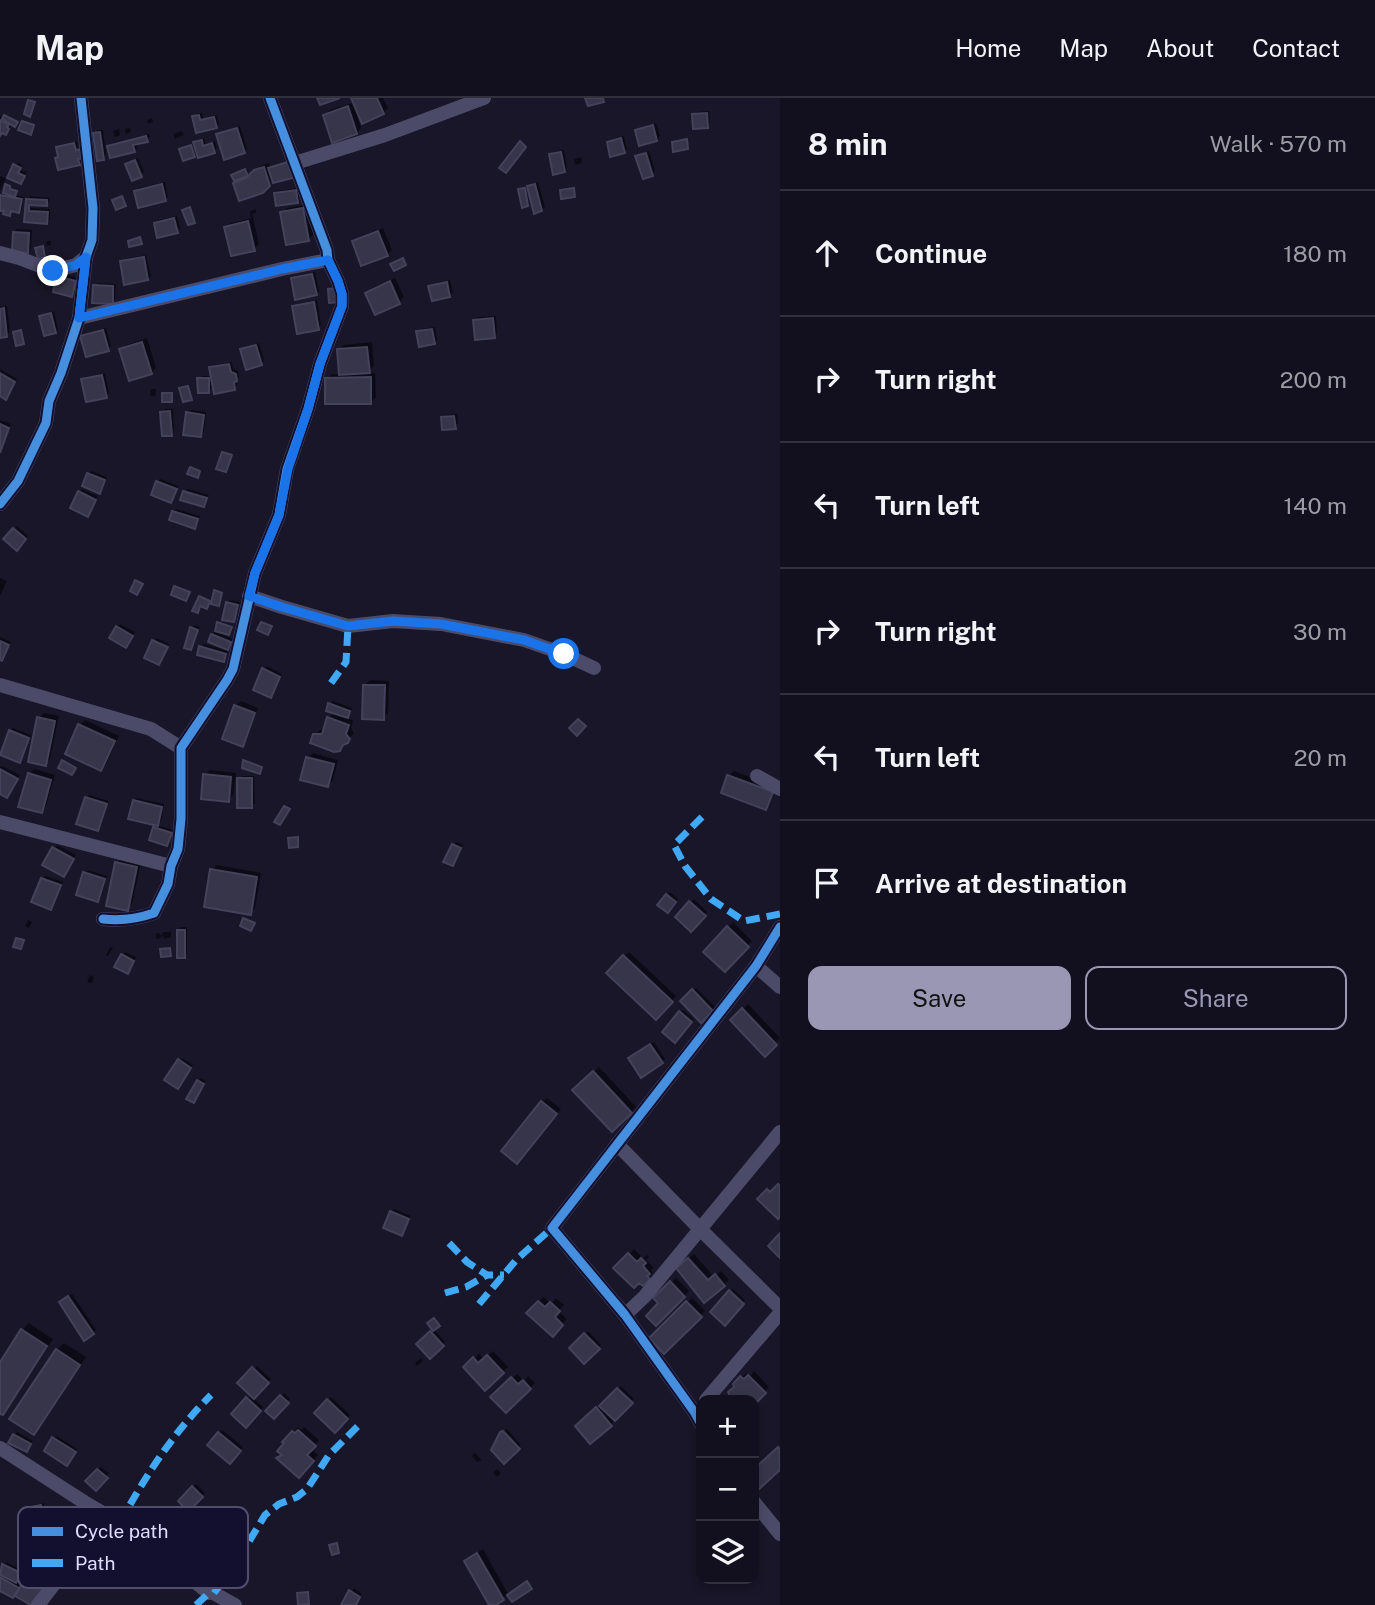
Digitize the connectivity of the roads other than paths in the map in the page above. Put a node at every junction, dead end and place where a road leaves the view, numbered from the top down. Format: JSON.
{"nodes":[{"id":1,"x":81,"y":98,"type":"edge"},
{"id":2,"x":270,"y":98,"type":"edge"},
{"id":3,"x":484,"y":98,"type":"edge"},
{"id":4,"x":295,"y":163,"type":"junction"},
{"id":5,"x":0,"y":253,"type":"edge"},
{"id":6,"x":86,"y":257,"type":"junction"},
{"id":7,"x":328,"y":260,"type":"junction"},
{"id":8,"x":79,"y":318,"type":"junction"},
{"id":9,"x":0,"y":504,"type":"edge"},
{"id":10,"x":249,"y":596,"type":"junction"},
{"id":11,"x":594,"y":668,"type":"dead end"},
{"id":12,"x":0,"y":685,"type":"edge"},
{"id":13,"x":181,"y":748,"type":"junction"},
{"id":14,"x":757,"y":776,"type":"dead end"},
{"id":15,"x":780,"y":789,"type":"edge"},
{"id":16,"x":0,"y":822,"type":"edge"},
{"id":17,"x":172,"y":866,"type":"junction"},
{"id":18,"x":103,"y":919,"type":"dead end"},
{"id":19,"x":780,"y":927,"type":"edge"},
{"id":20,"x":756,"y":966,"type":"junction"},
{"id":21,"x":780,"y":987,"type":"edge"},
{"id":22,"x":780,"y":1132,"type":"edge"},
{"id":23,"x":617,"y":1144,"type":"junction"},
{"id":24,"x":700,"y":1229,"type":"junction"},
{"id":25,"x":780,"y":1310,"type":"edge"},
{"id":26,"x":625,"y":1315,"type":"junction"},
{"id":27,"x":710,"y":1395,"type":"edge"},
{"id":28,"x":696,"y":1410,"type":"edge"},
{"id":29,"x":0,"y":1449,"type":"edge"},
{"id":30,"x":91,"y":1507,"type":"edge"},
{"id":31,"x":759,"y":1508,"type":"edge"},
{"id":32,"x":780,"y":1534,"type":"edge"},
{"id":33,"x":51,"y":1588,"type":"edge"},
{"id":34,"x":203,"y":1588,"type":"edge"},
{"id":35,"x":38,"y":1605,"type":"edge"},
{"id":36,"x":235,"y":1605,"type":"edge"}],
"edges":[{"from":1,"to":6,"type":"street"},
{"from":2,"to":4,"type":"street"},
{"from":3,"to":4,"type":"street"},
{"from":4,"to":7,"type":"street"},
{"from":5,"to":6,"type":"street"},
{"from":6,"to":8,"type":"street"},
{"from":7,"to":8,"type":"street"},
{"from":7,"to":10,"type":"street"},
{"from":8,"to":9,"type":"street"},
{"from":10,"to":11,"type":"street"},
{"from":10,"to":13,"type":"street"},
{"from":12,"to":13,"type":"street"},
{"from":13,"to":17,"type":"street"},
{"from":14,"to":15,"type":"street"},
{"from":16,"to":17,"type":"street"},
{"from":17,"to":18,"type":"street"},
{"from":19,"to":20,"type":"street"},
{"from":20,"to":21,"type":"street"},
{"from":20,"to":23,"type":"street"},
{"from":22,"to":24,"type":"street"},
{"from":23,"to":24,"type":"street"},
{"from":23,"to":26,"type":"street"},
{"from":24,"to":25,"type":"street"},
{"from":24,"to":26,"type":"street"},
{"from":25,"to":27,"type":"street"},
{"from":26,"to":28,"type":"street"},
{"from":29,"to":30,"type":"street"},
{"from":31,"to":32,"type":"street"},
{"from":33,"to":35,"type":"street"},
{"from":34,"to":36,"type":"street"}]}
